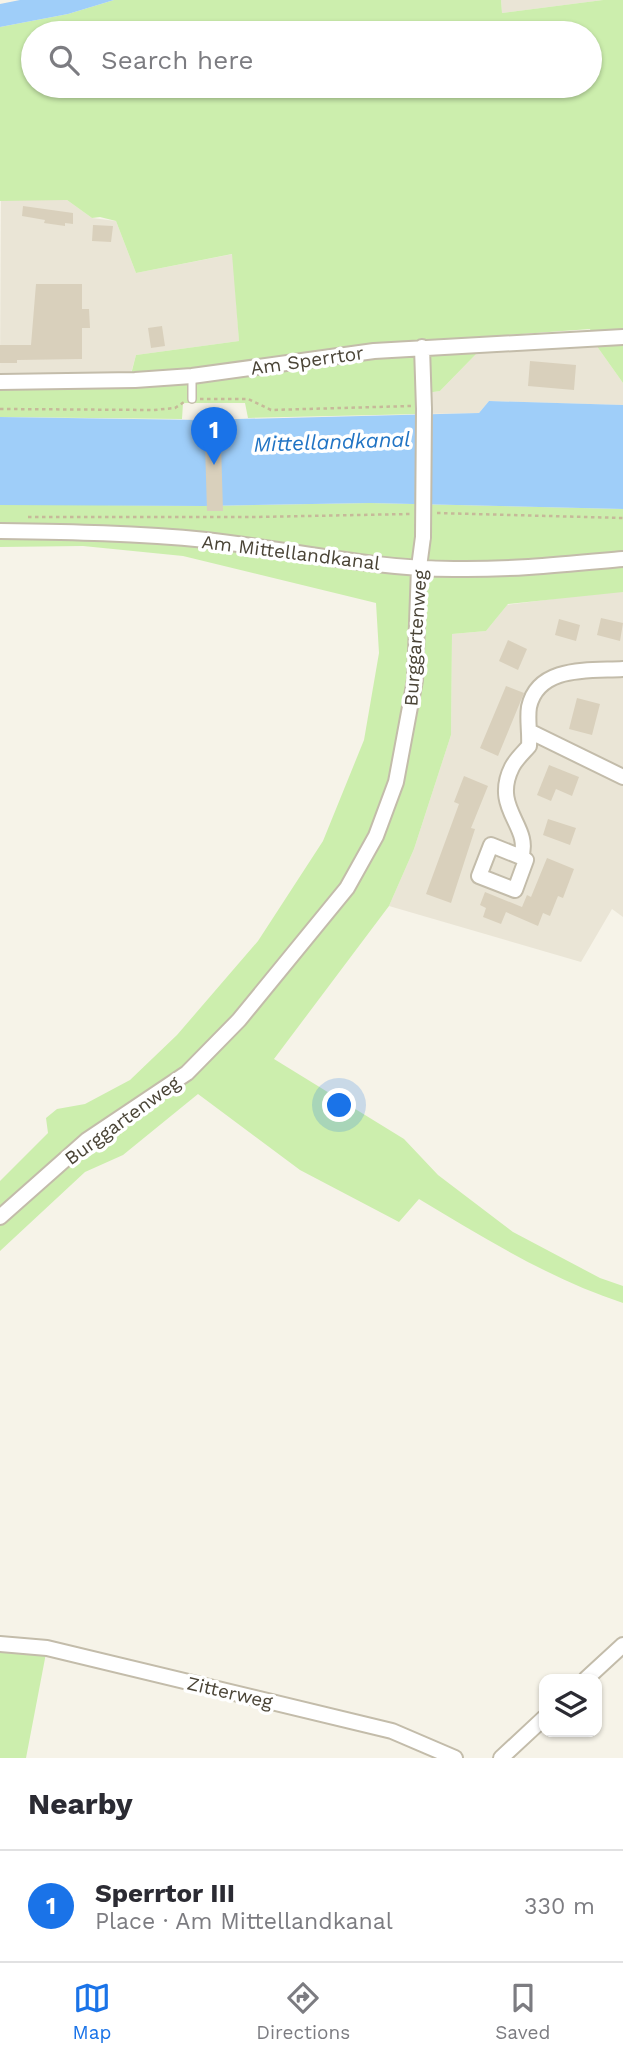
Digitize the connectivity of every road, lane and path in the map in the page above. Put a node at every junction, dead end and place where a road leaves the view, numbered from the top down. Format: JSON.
{"nodes":[{"id":1,"x":623,"y":337,"type":"edge"},
{"id":2,"x":422,"y":347,"type":"junction"},
{"id":3,"x":192,"y":376,"type":"junction"},
{"id":4,"x":0,"y":382,"type":"edge"},
{"id":5,"x":192,"y":399,"type":"junction"},
{"id":6,"x":422,"y":407,"type":"junction"},
{"id":7,"x":0,"y":410,"type":"edge"},
{"id":8,"x":417,"y":513,"type":"dead end"},
{"id":9,"x":430,"y":513,"type":"dead end"},
{"id":10,"x":27,"y":517,"type":"dead end"},
{"id":11,"x":623,"y":518,"type":"edge"},
{"id":12,"x":0,"y":531,"type":"edge"},
{"id":13,"x":623,"y":559,"type":"edge"},
{"id":14,"x":419,"y":567,"type":"junction"},
{"id":15,"x":623,"y":669,"type":"edge"},
{"id":16,"x":531,"y":732,"type":"junction"},
{"id":17,"x":623,"y":777,"type":"edge"},
{"id":18,"x":521,"y":857,"type":"dead end"},
{"id":19,"x":0,"y":1217,"type":"edge"},
{"id":20,"x":0,"y":1644,"type":"edge"},
{"id":21,"x":623,"y":1645,"type":"edge"},
{"id":22,"x":591,"y":1674,"type":"edge"},
{"id":23,"x":539,"y":1723,"type":"edge"},
{"id":24,"x":455,"y":1758,"type":"edge"},
{"id":25,"x":501,"y":1758,"type":"edge"}],
"edges":[{"from":1,"to":2,"type":"street"},
{"from":2,"to":3,"type":"street","name":"Am Sperrtor"},
{"from":2,"to":6,"type":"street","name":"Burggartenweg"},
{"from":3,"to":4,"type":"street","name":"Am Sperrtor"},
{"from":3,"to":5,"type":"lane"},
{"from":5,"to":6,"type":"path"},
{"from":5,"to":7,"type":"path"},
{"from":6,"to":14,"type":"street","name":"Burggartenweg","bridge":true},
{"from":8,"to":10,"type":"path"},
{"from":9,"to":11,"type":"path"},
{"from":12,"to":14,"type":"street","name":"Am Mittellandkanal"},
{"from":13,"to":14,"type":"street","name":"Am Mittellandkanal"},
{"from":14,"to":19,"type":"street","name":"Burggartenweg"},
{"from":15,"to":16,"type":"street"},
{"from":16,"to":17,"type":"street"},
{"from":16,"to":18,"type":"street"},
{"from":20,"to":24,"type":"street","name":"Zitterweg"},
{"from":21,"to":22,"type":"street"},
{"from":23,"to":25,"type":"street"}]}
